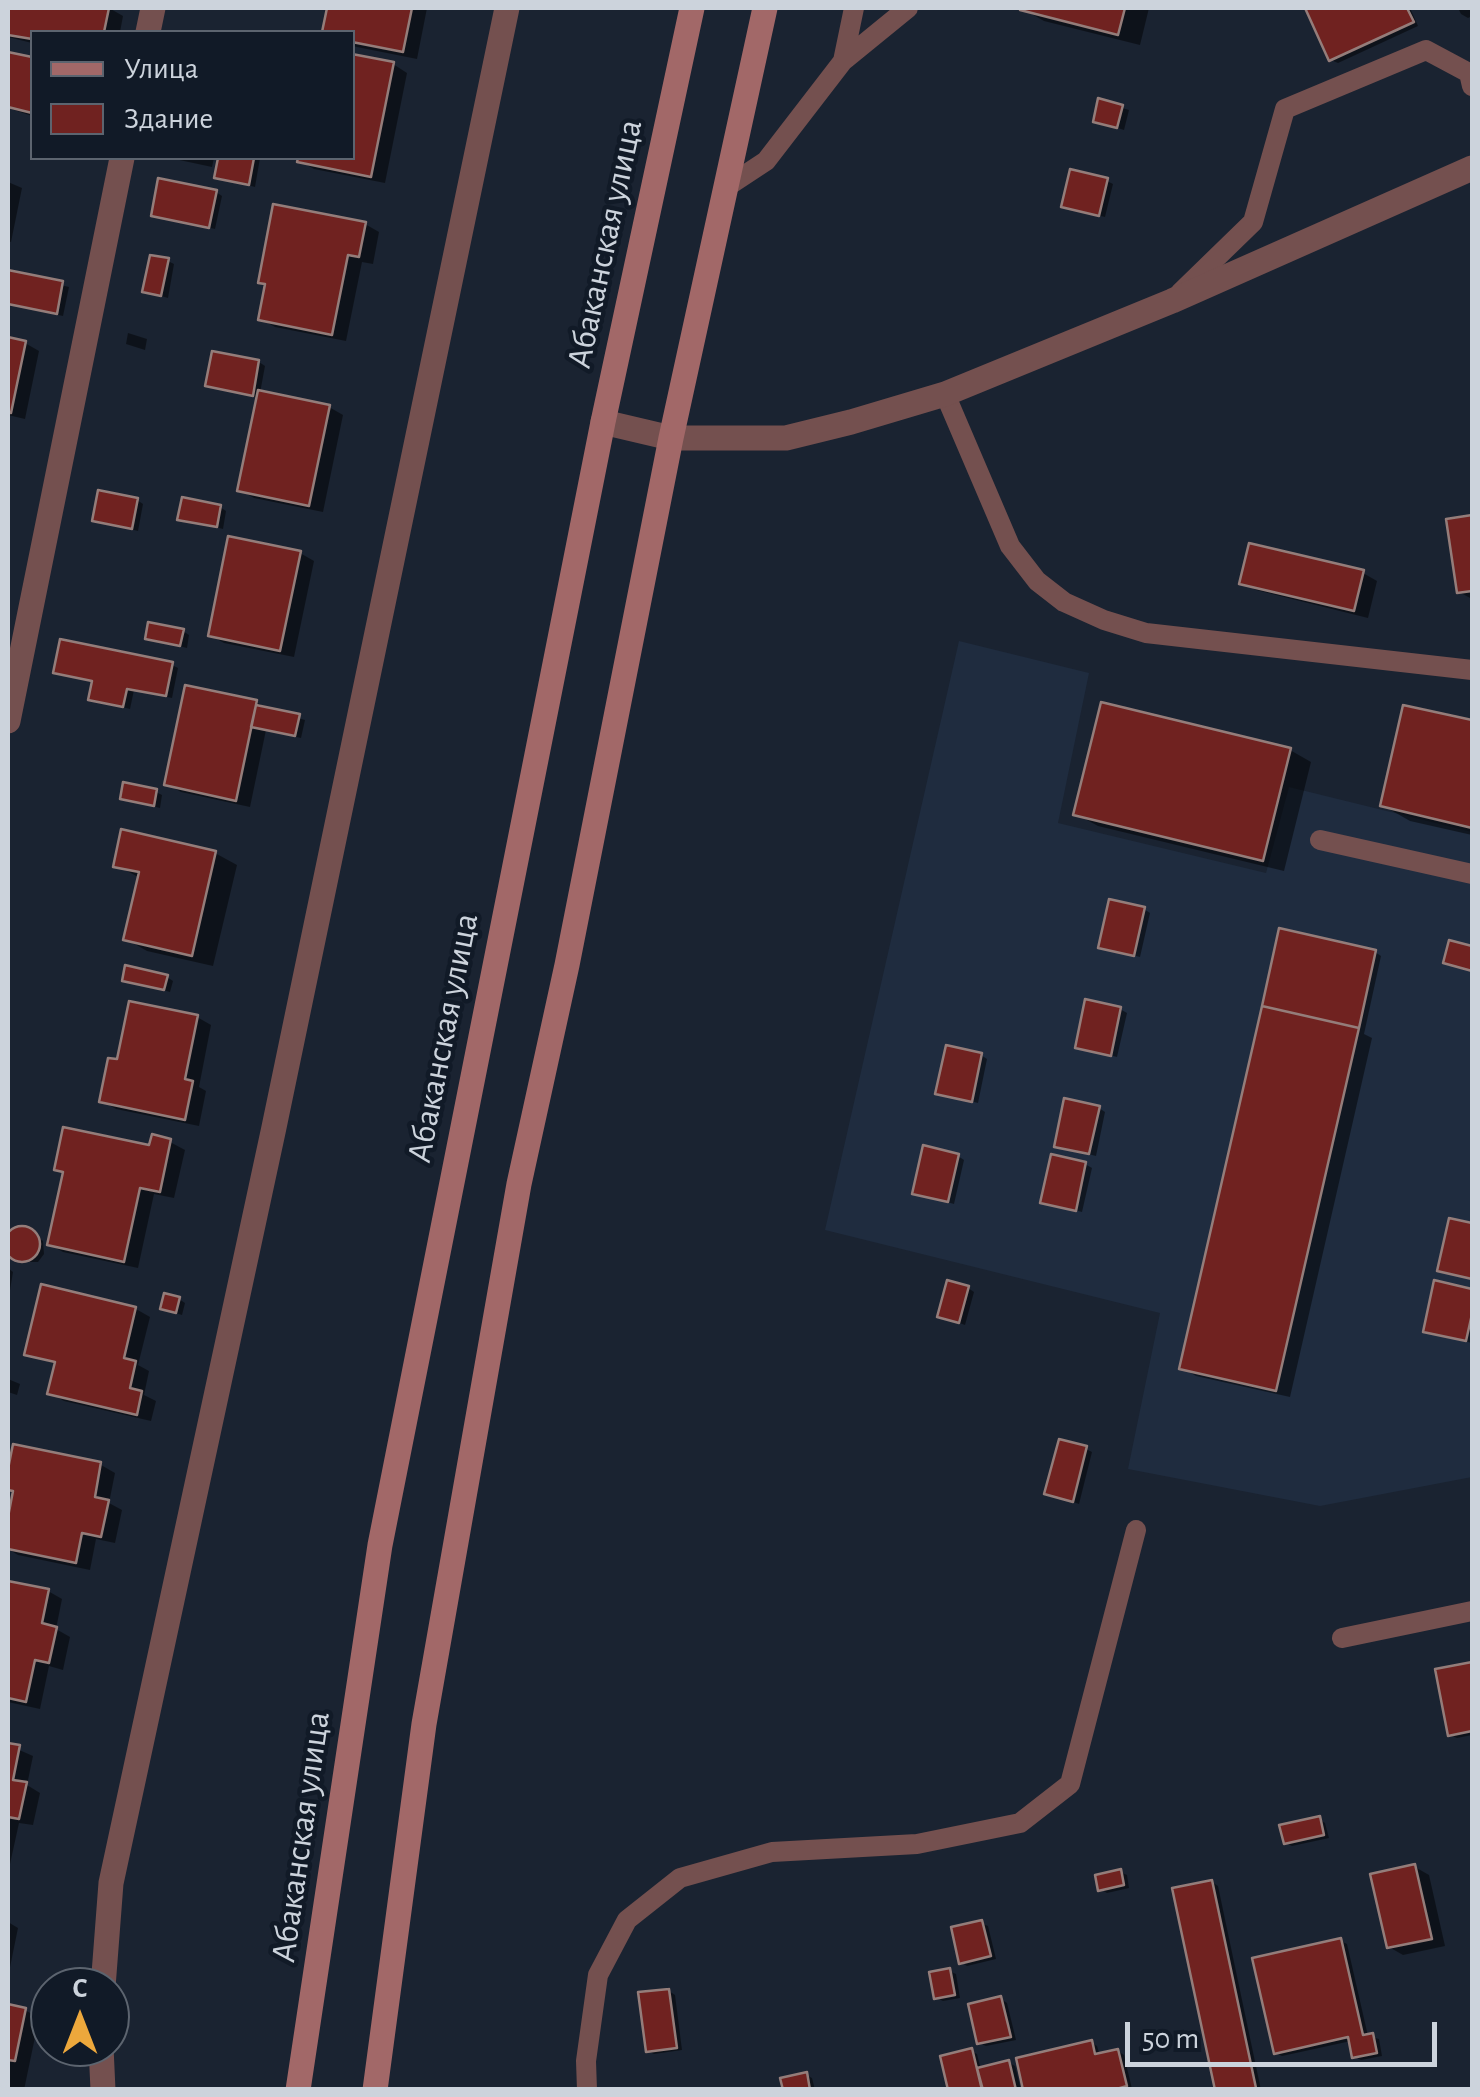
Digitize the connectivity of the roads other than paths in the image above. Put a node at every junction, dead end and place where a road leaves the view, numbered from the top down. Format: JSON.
{"nodes":[{"id":1,"x":507,"y":8,"type":"edge"},
{"id":2,"x":692,"y":8,"type":"edge"},
{"id":3,"x":765,"y":8,"type":"edge"},
{"id":4,"x":854,"y":8,"type":"edge"},
{"id":5,"x":908,"y":8,"type":"edge"},
{"id":6,"x":843,"y":62,"type":"junction"},
{"id":7,"x":1472,"y":86,"type":"edge"},
{"id":8,"x":122,"y":160,"type":"edge"},
{"id":9,"x":1472,"y":168,"type":"edge"},
{"id":10,"x":725,"y":188,"type":"junction"},
{"id":11,"x":1172,"y":301,"type":"junction"},
{"id":12,"x":945,"y":394,"type":"junction"},
{"id":13,"x":603,"y":422,"type":"junction"},
{"id":14,"x":672,"y":438,"type":"junction"},
{"id":15,"x":1472,"y":670,"type":"edge"},
{"id":16,"x":8,"y":721,"type":"edge"},
{"id":17,"x":1320,"y":840,"type":"dead end"},
{"id":18,"x":1472,"y":874,"type":"edge"},
{"id":19,"x":1136,"y":1530,"type":"dead end"},
{"id":20,"x":1472,"y":1611,"type":"edge"},
{"id":21,"x":1342,"y":1638,"type":"dead end"},
{"id":22,"x":105,"y":1967,"type":"edge"},
{"id":23,"x":298,"y":2090,"type":"edge"},
{"id":24,"x":376,"y":2090,"type":"edge"},
{"id":25,"x":587,"y":2090,"type":"edge"}],
"edges":[{"from":1,"to":22,"type":"street"},
{"from":2,"to":13,"type":"main road","name":"Абаканская улица"},
{"from":3,"to":10,"type":"main road"},
{"from":4,"to":6,"type":"lane"},
{"from":5,"to":6,"type":"lane"},
{"from":6,"to":10,"type":"lane"},
{"from":7,"to":11,"type":"lane"},
{"from":8,"to":16,"type":"street"},
{"from":9,"to":11,"type":"street"},
{"from":10,"to":14,"type":"main road"},
{"from":11,"to":12,"type":"street"},
{"from":12,"to":14,"type":"street"},
{"from":12,"to":15,"type":"lane"},
{"from":13,"to":14,"type":"street"},
{"from":13,"to":23,"type":"main road","name":"Абаканская улица"},
{"from":14,"to":24,"type":"main road"},
{"from":17,"to":18,"type":"lane"},
{"from":19,"to":25,"type":"lane"},
{"from":20,"to":21,"type":"lane"}]}
